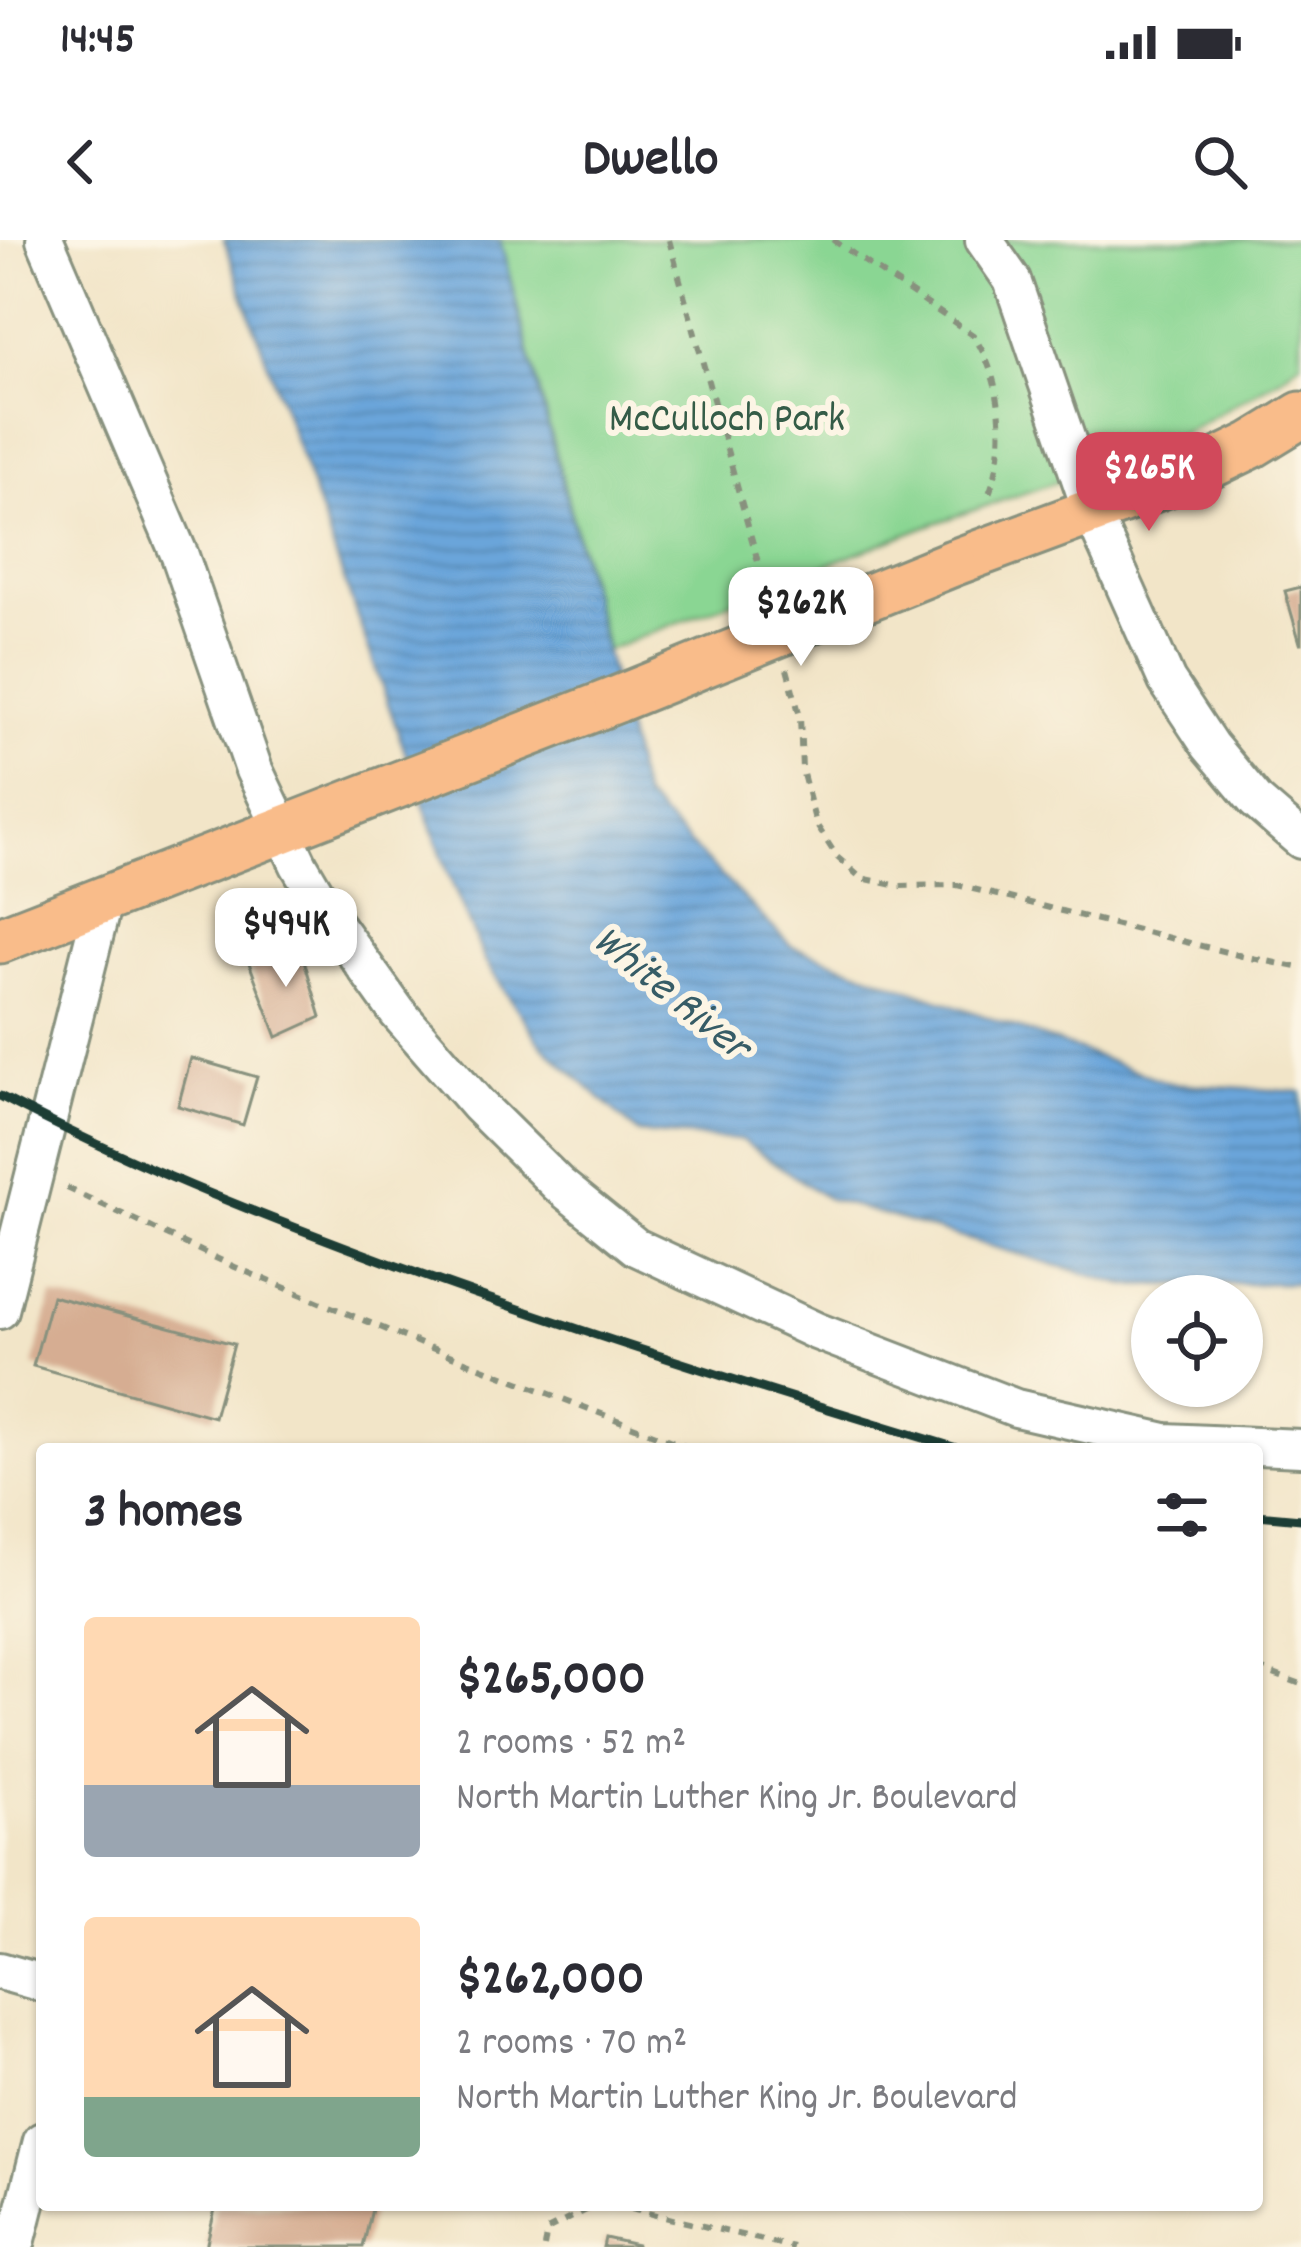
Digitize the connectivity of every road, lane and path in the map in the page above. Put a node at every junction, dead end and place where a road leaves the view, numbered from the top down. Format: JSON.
{"nodes":[{"id":1,"x":46,"y":240,"type":"edge"},
{"id":2,"x":669,"y":240,"type":"edge"},
{"id":3,"x":833,"y":240,"type":"edge"},
{"id":4,"x":984,"y":240,"type":"edge"},
{"id":5,"x":1301,"y":415,"type":"edge"},
{"id":6,"x":988,"y":496,"type":"dead end"},
{"id":7,"x":1092,"y":513,"type":"junction"},
{"id":8,"x":770,"y":609,"type":"dead end"},
{"id":9,"x":782,"y":651,"type":"dead end"},
{"id":10,"x":296,"y":826,"type":"junction"},
{"id":11,"x":1301,"y":840,"type":"edge"},
{"id":12,"x":104,"y":898,"type":"junction"},
{"id":13,"x":0,"y":940,"type":"edge"},
{"id":14,"x":1301,"y":968,"type":"edge"},
{"id":15,"x":34,"y":1173,"type":"junction"},
{"id":16,"x":0,"y":1310,"type":"edge"},
{"id":17,"x":677,"y":1443,"type":"edge"},
{"id":18,"x":1188,"y":1443,"type":"edge"},
{"id":19,"x":1263,"y":1446,"type":"edge"},
{"id":20,"x":1301,"y":1448,"type":"edge"},
{"id":21,"x":1263,"y":1670,"type":"edge"},
{"id":22,"x":1301,"y":1684,"type":"edge"},
{"id":23,"x":0,"y":1971,"type":"edge"},
{"id":24,"x":36,"y":1981,"type":"edge"},
{"id":25,"x":36,"y":2164,"type":"edge"},
{"id":26,"x":584,"y":2211,"type":"edge"},
{"id":27,"x":639,"y":2211,"type":"edge"},
{"id":28,"x":15,"y":2247,"type":"edge"},
{"id":29,"x":544,"y":2247,"type":"edge"},
{"id":30,"x":793,"y":2247,"type":"edge"}],
"edges":[{"from":1,"to":10,"type":"street"},
{"from":2,"to":8,"type":"path"},
{"from":3,"to":6,"type":"path"},
{"from":4,"to":7,"type":"street"},
{"from":5,"to":7,"type":"main road"},
{"from":7,"to":10,"type":"main road","bridge":true},
{"from":7,"to":11,"type":"street"},
{"from":9,"to":14,"type":"path"},
{"from":10,"to":12,"type":"main road"},
{"from":10,"to":18,"type":"street"},
{"from":12,"to":13,"type":"main road"},
{"from":12,"to":15,"type":"street"},
{"from":15,"to":16,"type":"street"},
{"from":15,"to":17,"type":"path"},
{"from":19,"to":20,"type":"street"},
{"from":21,"to":22,"type":"path"},
{"from":23,"to":24,"type":"street"},
{"from":25,"to":28,"type":"street"},
{"from":26,"to":29,"type":"path"},
{"from":27,"to":30,"type":"path"}]}
